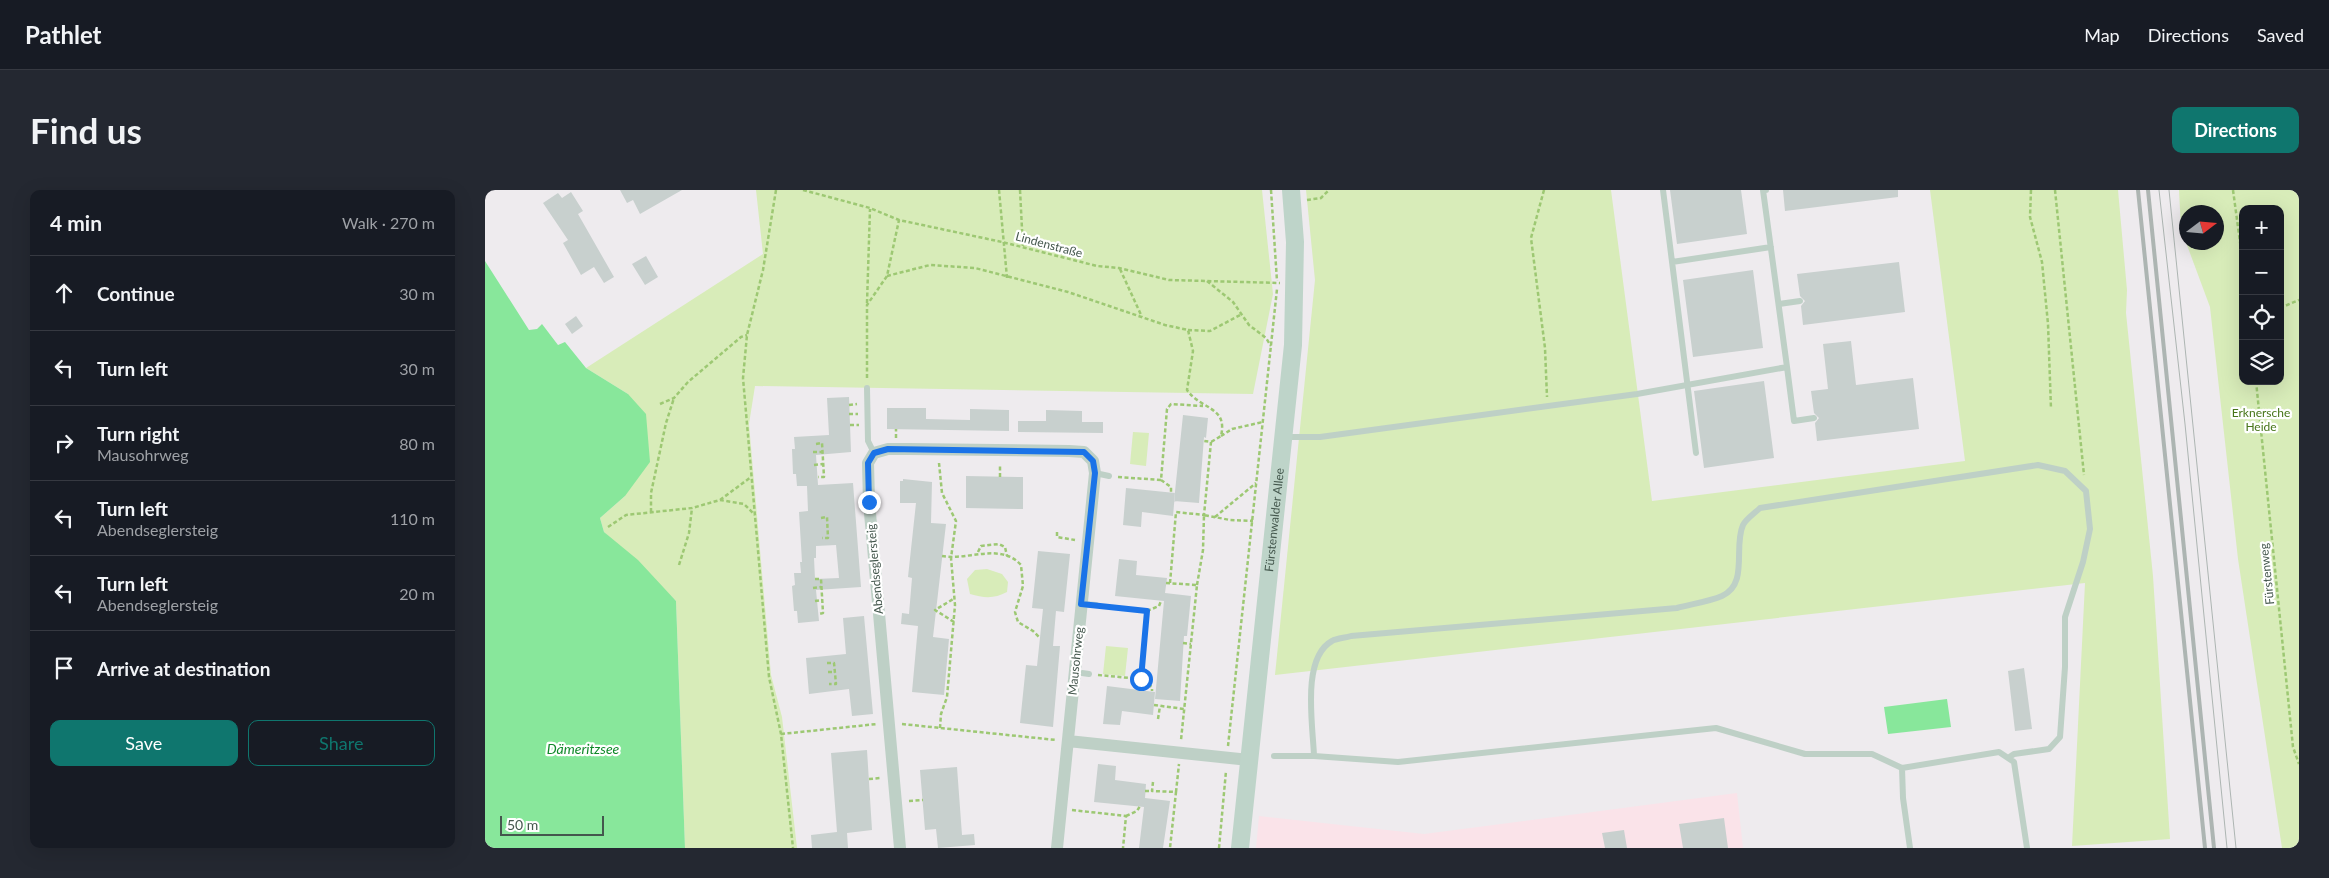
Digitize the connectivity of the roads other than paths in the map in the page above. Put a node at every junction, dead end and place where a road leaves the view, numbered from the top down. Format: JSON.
{"nodes":[{"id":1,"x":1663,"y":190,"type":"edge"},
{"id":2,"x":1766,"y":190,"type":"edge"},
{"id":3,"x":1297,"y":195,"type":"edge"},
{"id":4,"x":1771,"y":247,"type":"junction"},
{"id":5,"x":1671,"y":262,"type":"junction"},
{"id":6,"x":1800,"y":301,"type":"dead end"},
{"id":7,"x":1779,"y":304,"type":"junction"},
{"id":8,"x":1787,"y":367,"type":"junction"},
{"id":9,"x":1686,"y":384,"type":"junction"},
{"id":10,"x":867,"y":388,"type":"road end"},
{"id":11,"x":1814,"y":418,"type":"dead end"},
{"id":12,"x":1285,"y":437,"type":"junction"},
{"id":13,"x":874,"y":453,"type":"junction"},
{"id":14,"x":1697,"y":453,"type":"dead end"},
{"id":15,"x":1094,"y":467,"type":"junction"},
{"id":16,"x":1109,"y":476,"type":"road end"},
{"id":17,"x":1081,"y":604,"type":"junction"},
{"id":18,"x":1096,"y":605,"type":"road end"},
{"id":19,"x":1075,"y":672,"type":"junction"},
{"id":20,"x":1089,"y":674,"type":"road end"},
{"id":21,"x":1064,"y":740,"type":"junction"},
{"id":22,"x":1274,"y":756,"type":"dead end"},
{"id":23,"x":1314,"y":756,"type":"junction"},
{"id":24,"x":2008,"y":758,"type":"junction"},
{"id":25,"x":1249,"y":760,"type":"junction"},
{"id":26,"x":1902,"y":768,"type":"junction"},
{"id":27,"x":900,"y":848,"type":"edge"},
{"id":28,"x":1057,"y":848,"type":"edge"},
{"id":29,"x":1240,"y":848,"type":"edge"},
{"id":30,"x":1910,"y":848,"type":"edge"},
{"id":31,"x":2027,"y":848,"type":"edge"}],
"edges":[{"from":1,"to":5,"type":"lane"},
{"from":2,"to":4,"type":"lane"},
{"from":3,"to":12,"type":"main road","name":"Fürstenwalder Allee"},
{"from":4,"to":5,"type":"lane"},
{"from":4,"to":7,"type":"lane"},
{"from":5,"to":9,"type":"lane"},
{"from":6,"to":7,"type":"lane"},
{"from":7,"to":8,"type":"lane"},
{"from":8,"to":9,"type":"lane"},
{"from":8,"to":11,"type":"lane"},
{"from":9,"to":12,"type":"lane"},
{"from":9,"to":14,"type":"lane"},
{"from":10,"to":13,"type":"lane"},
{"from":12,"to":25,"type":"main road","name":"Fürstenwalder Allee"},
{"from":13,"to":15,"type":"street"},
{"from":13,"to":27,"type":"street","name":"Abendseglersteig"},
{"from":15,"to":16,"type":"lane"},
{"from":15,"to":17,"type":"street","name":"Mausohrweg"},
{"from":17,"to":18,"type":"lane"},
{"from":17,"to":19,"type":"street","name":"Mausohrweg"},
{"from":19,"to":20,"type":"lane"},
{"from":19,"to":21,"type":"street","name":"Mausohrweg"},
{"from":21,"to":25,"type":"street"},
{"from":21,"to":28,"type":"street","name":"Mausohrweg"},
{"from":22,"to":23,"type":"lane"},
{"from":23,"to":24,"type":"lane"},
{"from":23,"to":26,"type":"lane"},
{"from":24,"to":26,"type":"lane"},
{"from":24,"to":31,"type":"lane"},
{"from":25,"to":29,"type":"main road","name":"Fürstenwalder Allee"},
{"from":26,"to":30,"type":"lane"}]}
